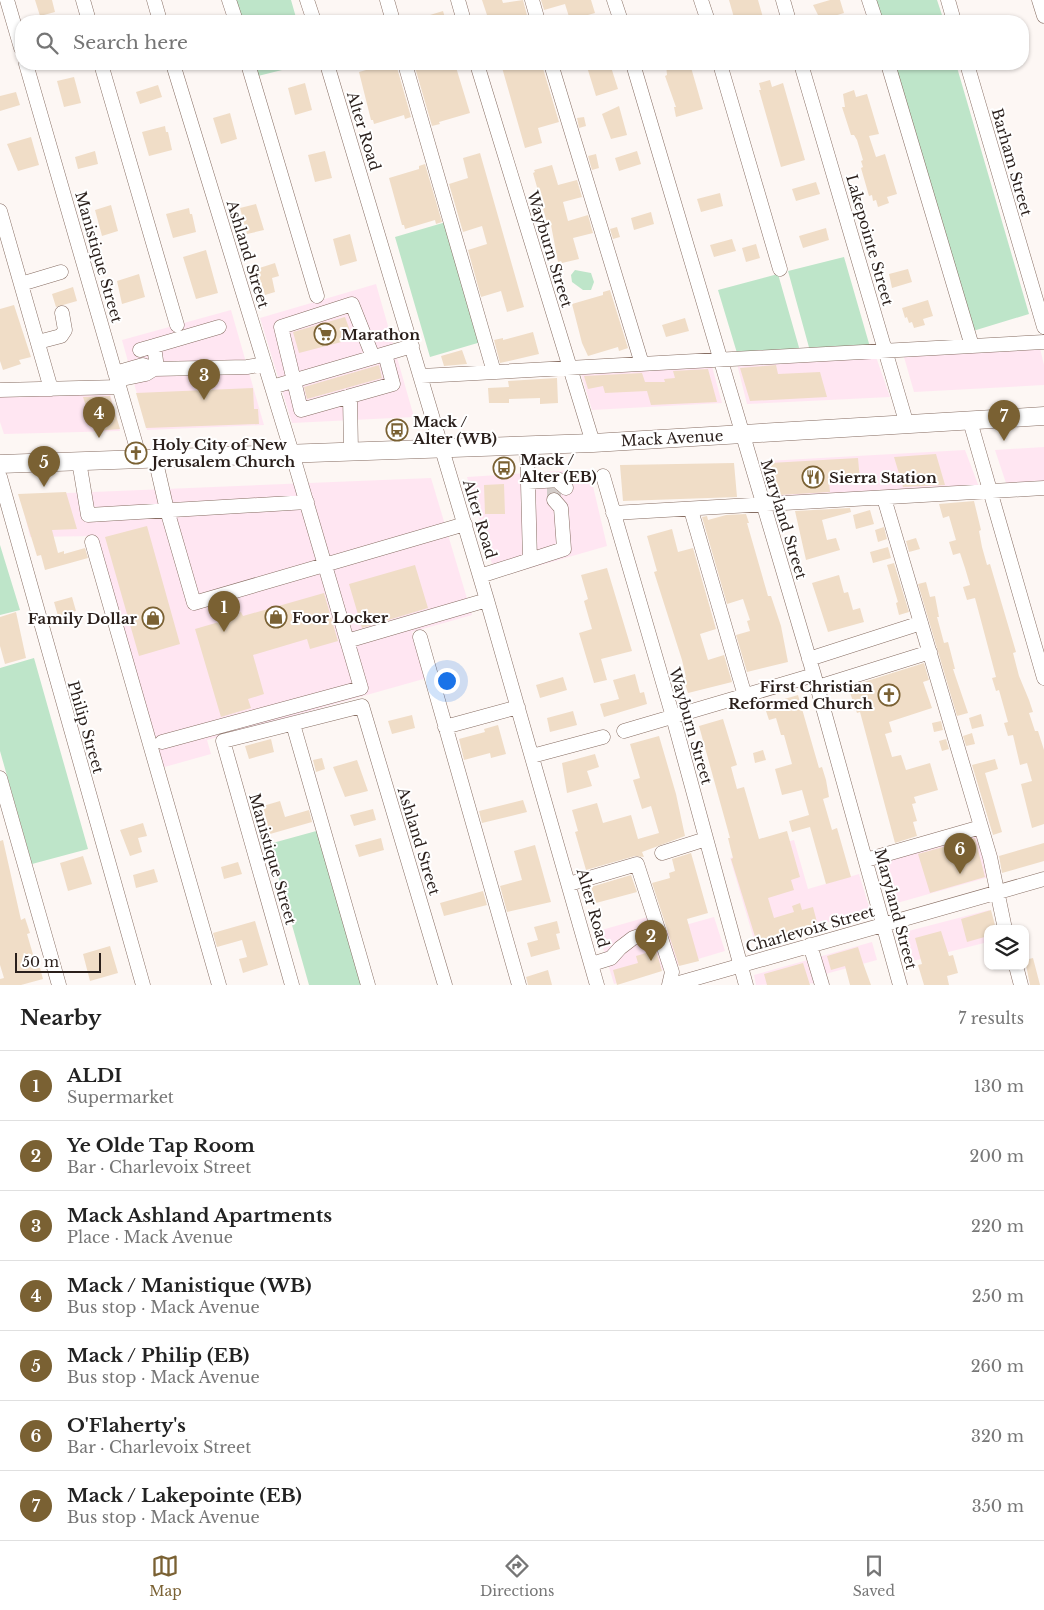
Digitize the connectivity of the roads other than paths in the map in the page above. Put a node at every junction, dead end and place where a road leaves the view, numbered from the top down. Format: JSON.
{"nodes":[{"id":1,"x":8,"y":0,"type":"edge"},
{"id":2,"x":83,"y":0,"type":"edge"},
{"id":3,"x":154,"y":0,"type":"edge"},
{"id":4,"x":229,"y":0,"type":"edge"},
{"id":5,"x":307,"y":0,"type":"edge"},
{"id":6,"x":387,"y":0,"type":"edge"},
{"id":7,"x":458,"y":0,"type":"edge"},
{"id":8,"x":532,"y":0,"type":"edge"},
{"id":9,"x":614,"y":0,"type":"edge"},
{"id":10,"x":702,"y":0,"type":"edge"},
{"id":11,"x":783,"y":0,"type":"edge"},
{"id":12,"x":870,"y":0,"type":"edge"},
{"id":13,"x":948,"y":0,"type":"edge"},
{"id":14,"x":1039,"y":0,"type":"edge"},
{"id":15,"x":87,"y":15,"type":"edge"},
{"id":16,"x":158,"y":15,"type":"edge"},
{"id":17,"x":234,"y":15,"type":"edge"},
{"id":18,"x":312,"y":15,"type":"edge"},
{"id":19,"x":391,"y":15,"type":"edge"},
{"id":20,"x":462,"y":15,"type":"edge"},
{"id":21,"x":536,"y":15,"type":"edge"},
{"id":22,"x":618,"y":15,"type":"edge"},
{"id":23,"x":706,"y":15,"type":"edge"},
{"id":24,"x":787,"y":15,"type":"edge"},
{"id":25,"x":874,"y":15,"type":"edge"},
{"id":26,"x":952,"y":15,"type":"edge"},
{"id":27,"x":1044,"y":16,"type":"edge"},
{"id":28,"x":15,"y":26,"type":"edge"},
{"id":29,"x":28,"y":70,"type":"edge"},
{"id":30,"x":104,"y":70,"type":"edge"},
{"id":31,"x":175,"y":70,"type":"edge"},
{"id":32,"x":250,"y":70,"type":"edge"},
{"id":33,"x":329,"y":70,"type":"edge"},
{"id":34,"x":408,"y":70,"type":"edge"},
{"id":35,"x":479,"y":70,"type":"edge"},
{"id":36,"x":553,"y":70,"type":"edge"},
{"id":37,"x":635,"y":70,"type":"edge"},
{"id":38,"x":722,"y":70,"type":"edge"},
{"id":39,"x":803,"y":70,"type":"edge"},
{"id":40,"x":890,"y":70,"type":"edge"},
{"id":41,"x":969,"y":70,"type":"edge"},
{"id":42,"x":0,"y":211,"type":"edge"},
{"id":43,"x":780,"y":269,"type":"dead end"},
{"id":44,"x":61,"y":272,"type":"dead end"},
{"id":45,"x":21,"y":284,"type":"junction"},
{"id":46,"x":317,"y":296,"type":"dead end"},
{"id":47,"x":62,"y":313,"type":"dead end"},
{"id":48,"x":178,"y":325,"type":"dead end"},
{"id":49,"x":219,"y":326,"type":"dead end"},
{"id":50,"x":1044,"y":327,"type":"edge"},
{"id":51,"x":38,"y":342,"type":"junction"},
{"id":52,"x":1044,"y":342,"type":"edge"},
{"id":53,"x":412,"y":346,"type":"junction"},
{"id":54,"x":972,"y":346,"type":"junction"},
{"id":55,"x":886,"y":352,"type":"junction"},
{"id":56,"x":379,"y":355,"type":"junction"},
{"id":57,"x":264,"y":360,"type":"junction"},
{"id":58,"x":722,"y":361,"type":"junction"},
{"id":59,"x":642,"y":364,"type":"junction"},
{"id":60,"x":155,"y":368,"type":"junction"},
{"id":61,"x":569,"y":368,"type":"junction"},
{"id":62,"x":494,"y":372,"type":"junction"},
{"id":63,"x":421,"y":376,"type":"junction"},
{"id":64,"x":117,"y":380,"type":"junction"},
{"id":65,"x":294,"y":381,"type":"junction"},
{"id":66,"x":272,"y":387,"type":"junction"},
{"id":67,"x":51,"y":389,"type":"junction"},
{"id":68,"x":0,"y":390,"type":"edge"},
{"id":69,"x":350,"y":396,"type":"junction"},
{"id":70,"x":1044,"y":416,"type":"edge"},
{"id":71,"x":970,"y":420,"type":"junction"},
{"id":72,"x":907,"y":424,"type":"junction"},
{"id":73,"x":743,"y":434,"type":"junction"},
{"id":74,"x":593,"y":443,"type":"junction"},
{"id":75,"x":527,"y":445,"type":"junction"},
{"id":76,"x":441,"y":448,"type":"junction"},
{"id":77,"x":351,"y":451,"type":"junction"},
{"id":78,"x":292,"y":453,"type":"junction"},
{"id":79,"x":148,"y":459,"type":"junction"},
{"id":80,"x":79,"y":461,"type":"junction"},
{"id":81,"x":0,"y":464,"type":"edge"},
{"id":82,"x":603,"y":476,"type":"dead end"},
{"id":83,"x":0,"y":477,"type":"edge"},
{"id":84,"x":528,"y":482,"type":"junction"},
{"id":85,"x":1044,"y":488,"type":"edge"},
{"id":86,"x":990,"y":491,"type":"junction"},
{"id":87,"x":884,"y":498,"type":"junction"},
{"id":88,"x":307,"y":502,"type":"junction"},
{"id":89,"x":763,"y":506,"type":"junction"},
{"id":90,"x":167,"y":510,"type":"junction"},
{"id":91,"x":690,"y":510,"type":"junction"},
{"id":92,"x":613,"y":514,"type":"junction"},
{"id":93,"x":465,"y":524,"type":"junction"},
{"id":94,"x":7,"y":531,"type":"edge"},
{"id":95,"x":92,"y":542,"type":"dead end"},
{"id":96,"x":530,"y":560,"type":"junction"},
{"id":97,"x":325,"y":565,"type":"junction"},
{"id":98,"x":480,"y":576,"type":"junction"},
{"id":99,"x":487,"y":600,"type":"junction"},
{"id":100,"x":921,"y":623,"type":"junction"},
{"id":101,"x":420,"y":637,"type":"dead end"},
{"id":102,"x":347,"y":641,"type":"junction"},
{"id":103,"x":930,"y":652,"type":"junction"},
{"id":104,"x":809,"y":658,"type":"junction"},
{"id":105,"x":1044,"y":678,"type":"edge"},
{"id":106,"x":816,"y":681,"type":"junction"},
{"id":107,"x":745,"y":696,"type":"junction"},
{"id":108,"x":518,"y":707,"type":"junction"},
{"id":109,"x":673,"y":717,"type":"junction"},
{"id":110,"x":293,"y":724,"type":"junction"},
{"id":111,"x":445,"y":727,"type":"junction"},
{"id":112,"x":624,"y":731,"type":"dead end"},
{"id":113,"x":603,"y":737,"type":"dead end"},
{"id":114,"x":162,"y":742,"type":"dead end"},
{"id":115,"x":532,"y":756,"type":"junction"},
{"id":116,"x":0,"y":778,"type":"edge"},
{"id":117,"x":981,"y":827,"type":"junction"},
{"id":118,"x":706,"y":839,"type":"junction"},
{"id":119,"x":662,"y":853,"type":"dead end"},
{"id":120,"x":866,"y":860,"type":"junction"},
{"id":121,"x":1044,"y":879,"type":"edge"},
{"id":122,"x":569,"y":884,"type":"junction"},
{"id":123,"x":998,"y":892,"type":"junction"},
{"id":124,"x":883,"y":925,"type":"junction"},
{"id":125,"x":1004,"y":925,"type":"edge"},
{"id":126,"x":658,"y":929,"type":"junction"},
{"id":127,"x":810,"y":945,"type":"junction"},
{"id":128,"x":592,"y":964,"type":"junction"},
{"id":129,"x":741,"y":965,"type":"junction"},
{"id":130,"x":1017,"y":970,"type":"edge"},
{"id":131,"x":59,"y":985,"type":"edge"},
{"id":132,"x":144,"y":985,"type":"edge"},
{"id":133,"x":219,"y":985,"type":"edge"},
{"id":134,"x":292,"y":985,"type":"edge"},
{"id":135,"x":368,"y":985,"type":"edge"},
{"id":136,"x":445,"y":985,"type":"edge"},
{"id":137,"x":519,"y":985,"type":"edge"},
{"id":138,"x":597,"y":985,"type":"edge"},
{"id":139,"x":670,"y":985,"type":"edge"},
{"id":140,"x":746,"y":985,"type":"edge"},
{"id":141,"x":822,"y":985,"type":"edge"},
{"id":142,"x":900,"y":985,"type":"edge"},
{"id":143,"x":1022,"y":985,"type":"edge"}],
"edges":[{"from":1,"to":28,"type":"street"},
{"from":2,"to":15,"type":"street"},
{"from":3,"to":16,"type":"street"},
{"from":4,"to":17,"type":"street"},
{"from":5,"to":18,"type":"street"},
{"from":6,"to":19,"type":"street"},
{"from":7,"to":20,"type":"street"},
{"from":8,"to":21,"type":"street"},
{"from":9,"to":22,"type":"street"},
{"from":10,"to":23,"type":"street"},
{"from":11,"to":24,"type":"street"},
{"from":12,"to":25,"type":"street"},
{"from":13,"to":26,"type":"street"},
{"from":14,"to":27,"type":"street"},
{"from":29,"to":64,"type":"street","name":"Manistique Street"},
{"from":30,"to":48,"type":"street"},
{"from":31,"to":57,"type":"street","name":"Ashland Street"},
{"from":32,"to":46,"type":"street"},
{"from":33,"to":53,"type":"street","name":"Alter Road"},
{"from":34,"to":62,"type":"street"},
{"from":35,"to":61,"type":"street","name":"Wayburn Street"},
{"from":36,"to":59,"type":"street"},
{"from":37,"to":58,"type":"street","name":"Maryland Street"},
{"from":38,"to":43,"type":"street"},
{"from":39,"to":55,"type":"street","name":"Lakepointe Street"},
{"from":40,"to":54,"type":"street"},
{"from":41,"to":50,"type":"street","name":"Barham Street"},
{"from":42,"to":45,"type":"street"},
{"from":44,"to":45,"type":"street"},
{"from":45,"to":51,"type":"street"},
{"from":47,"to":51,"type":"street"},
{"from":49,"to":60,"type":"street"},
{"from":51,"to":67,"type":"street"},
{"from":52,"to":54,"type":"street"},
{"from":53,"to":56,"type":"street"},
{"from":53,"to":63,"type":"street","name":"Alter Road"},
{"from":54,"to":55,"type":"street"},
{"from":55,"to":58,"type":"street"},
{"from":55,"to":72,"type":"street","name":"Lakepointe Street"},
{"from":56,"to":65,"type":"street"},
{"from":56,"to":65,"type":"street"},
{"from":56,"to":69,"type":"street"},
{"from":57,"to":60,"type":"street"},
{"from":57,"to":66,"type":"street","name":"Ashland Street"},
{"from":58,"to":59,"type":"street"},
{"from":58,"to":73,"type":"street","name":"Maryland Street"},
{"from":59,"to":61,"type":"street"},
{"from":60,"to":64,"type":"street"},
{"from":61,"to":62,"type":"street"},
{"from":61,"to":74,"type":"street","name":"Wayburn Street"},
{"from":62,"to":63,"type":"street"},
{"from":63,"to":76,"type":"street","name":"Alter Road"},
{"from":64,"to":67,"type":"street"},
{"from":64,"to":79,"type":"street","name":"Manistique Street"},
{"from":65,"to":66,"type":"street"},
{"from":65,"to":69,"type":"street"},
{"from":66,"to":78,"type":"street","name":"Ashland Street"},
{"from":67,"to":68,"type":"street"},
{"from":69,"to":77,"type":"street"},
{"from":70,"to":71,"type":"main road","name":"Mack Avenue"},
{"from":71,"to":72,"type":"main road","name":"Mack Avenue"},
{"from":71,"to":86,"type":"street"},
{"from":72,"to":73,"type":"main road","name":"Mack Avenue"},
{"from":73,"to":74,"type":"main road","name":"Mack Avenue"},
{"from":73,"to":89,"type":"street","name":"Maryland Street"},
{"from":74,"to":75,"type":"main road","name":"Mack Avenue"},
{"from":75,"to":76,"type":"main road","name":"Mack Avenue"},
{"from":75,"to":84,"type":"street"},
{"from":76,"to":77,"type":"main road","name":"Mack Avenue"},
{"from":76,"to":93,"type":"street","name":"Alter Road"},
{"from":77,"to":78,"type":"main road","name":"Mack Avenue"},
{"from":78,"to":79,"type":"main road","name":"Mack Avenue"},
{"from":78,"to":88,"type":"street","name":"Ashland Street"},
{"from":79,"to":80,"type":"main road","name":"Mack Avenue"},
{"from":79,"to":90,"type":"street","name":"Manistique Street"},
{"from":80,"to":81,"type":"main road","name":"Mack Avenue"},
{"from":80,"to":90,"type":"street"},
{"from":82,"to":92,"type":"street","name":"Wayburn Street"},
{"from":83,"to":94,"type":"street","name":"Philip Street"},
{"from":84,"to":96,"type":"street"},
{"from":84,"to":96,"type":"street"},
{"from":85,"to":86,"type":"street"},
{"from":86,"to":87,"type":"street"},
{"from":86,"to":105,"type":"street"},
{"from":87,"to":89,"type":"street"},
{"from":87,"to":100,"type":"street"},
{"from":88,"to":90,"type":"street"},
{"from":88,"to":97,"type":"street","name":"Ashland Street"},
{"from":89,"to":91,"type":"street"},
{"from":89,"to":104,"type":"street","name":"Maryland Street"},
{"from":90,"to":97,"type":"street","name":"Manistique Street"},
{"from":91,"to":92,"type":"street"},
{"from":91,"to":107,"type":"street"},
{"from":92,"to":109,"type":"street","name":"Wayburn Street"},
{"from":93,"to":97,"type":"street"},
{"from":93,"to":98,"type":"street","name":"Alter Road"},
{"from":94,"to":132,"type":"street","name":"Philip Street"},
{"from":95,"to":133,"type":"street"},
{"from":96,"to":98,"type":"street"},
{"from":97,"to":102,"type":"street","name":"Ashland Street"},
{"from":98,"to":99,"type":"street","name":"Alter Road"},
{"from":99,"to":102,"type":"street"},
{"from":99,"to":108,"type":"street","name":"Alter Road"},
{"from":100,"to":103,"type":"street"},
{"from":100,"to":104,"type":"street"},
{"from":101,"to":111,"type":"street"},
{"from":102,"to":114,"type":"street","name":"Ashland Street"},
{"from":103,"to":106,"type":"street"},
{"from":103,"to":117,"type":"street"},
{"from":104,"to":106,"type":"street","name":"Maryland Street"},
{"from":106,"to":107,"type":"street"},
{"from":106,"to":120,"type":"street","name":"Maryland Street"},
{"from":107,"to":109,"type":"street"},
{"from":108,"to":111,"type":"street"},
{"from":108,"to":115,"type":"street","name":"Alter Road"},
{"from":109,"to":112,"type":"street"},
{"from":109,"to":118,"type":"street","name":"Wayburn Street"},
{"from":110,"to":134,"type":"street","name":"Manistique Street"},
{"from":110,"to":135,"type":"street"},
{"from":110,"to":136,"type":"street","name":"Ashland Street"},
{"from":111,"to":137,"type":"street"},
{"from":113,"to":115,"type":"street"},
{"from":115,"to":122,"type":"street","name":"Alter Road"},
{"from":116,"to":131,"type":"street"},
{"from":117,"to":120,"type":"street"},
{"from":117,"to":123,"type":"street"},
{"from":118,"to":119,"type":"street"},
{"from":118,"to":129,"type":"street","name":"Wayburn Street"},
{"from":120,"to":124,"type":"street","name":"Maryland Street"},
{"from":121,"to":123,"type":"street","name":"Charlevoix Street"},
{"from":122,"to":126,"type":"street"},
{"from":122,"to":128,"type":"street","name":"Alter Road"},
{"from":123,"to":124,"type":"street","name":"Charlevoix Street"},
{"from":123,"to":125,"type":"street"},
{"from":124,"to":127,"type":"street","name":"Charlevoix Street"},
{"from":124,"to":142,"type":"street","name":"Maryland Street"},
{"from":126,"to":128,"type":"street"},
{"from":126,"to":139,"type":"street"},
{"from":127,"to":129,"type":"street","name":"Charlevoix Street"},
{"from":127,"to":141,"type":"street"},
{"from":128,"to":138,"type":"street","name":"Alter Road"},
{"from":129,"to":139,"type":"street","name":"Charlevoix Street"},
{"from":129,"to":140,"type":"street","name":"Wayburn Street"},
{"from":130,"to":143,"type":"street"}]}
